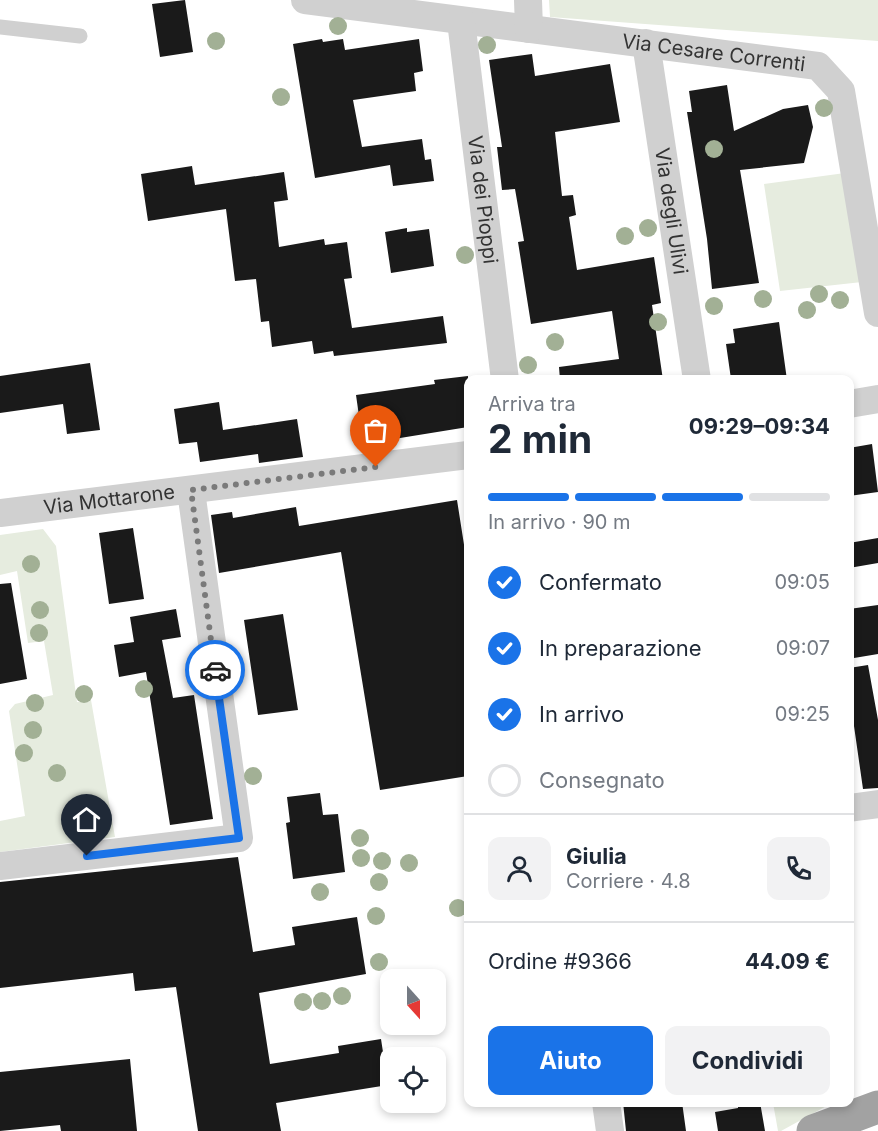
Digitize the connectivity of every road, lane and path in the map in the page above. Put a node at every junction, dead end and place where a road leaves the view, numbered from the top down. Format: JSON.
{"nodes":[{"id":1,"x":305,"y":0,"type":"edge"},
{"id":2,"x":528,"y":0,"type":"edge"},
{"id":3,"x":461,"y":21,"type":"junction"},
{"id":4,"x":0,"y":27,"type":"edge"},
{"id":5,"x":529,"y":29,"type":"junction"},
{"id":6,"x":80,"y":36,"type":"dead end"},
{"id":7,"x":646,"y":43,"type":"junction"},
{"id":8,"x":878,"y":313,"type":"edge"},
{"id":9,"x":504,"y":375,"type":"edge"},
{"id":10,"x":696,"y":375,"type":"edge"},
{"id":11,"x":878,"y":399,"type":"edge"},
{"id":12,"x":854,"y":403,"type":"edge"},
{"id":13,"x":464,"y":456,"type":"edge"},
{"id":14,"x":191,"y":490,"type":"junction"},
{"id":15,"x":0,"y":513,"type":"edge"},
{"id":16,"x":878,"y":804,"type":"edge"},
{"id":17,"x":854,"y":807,"type":"edge"},
{"id":18,"x":0,"y":866,"type":"edge"},
{"id":19,"x":607,"y":1107,"type":"edge"},
{"id":20,"x":878,"y":1107,"type":"edge"},
{"id":21,"x":878,"y":1114,"type":"edge"},
{"id":22,"x":610,"y":1131,"type":"edge"},
{"id":23,"x":813,"y":1131,"type":"edge"},
{"id":24,"x":849,"y":1131,"type":"edge"}],
"edges":[{"from":1,"to":3,"type":"street","name":"Via Cesare Correnti"},
{"from":2,"to":5,"type":"street"},
{"from":3,"to":5,"type":"street","name":"Via Cesare Correnti"},
{"from":3,"to":9,"type":"street","name":"Via dei Pioppi"},
{"from":4,"to":6,"type":"lane"},
{"from":5,"to":7,"type":"street","name":"Via Cesare Correnti"},
{"from":7,"to":8,"type":"street","name":"Via Cesare Correnti"},
{"from":7,"to":10,"type":"street","name":"Via degli Ulivi"},
{"from":11,"to":12,"type":"street"},
{"from":13,"to":14,"type":"street","name":"Via Mottarone"},
{"from":14,"to":15,"type":"street","name":"Via Mottarone"},
{"from":14,"to":18,"type":"street"},
{"from":16,"to":17,"type":"street"},
{"from":19,"to":22,"type":"street"},
{"from":20,"to":23,"type":"highway"},
{"from":21,"to":24,"type":"highway"}]}
